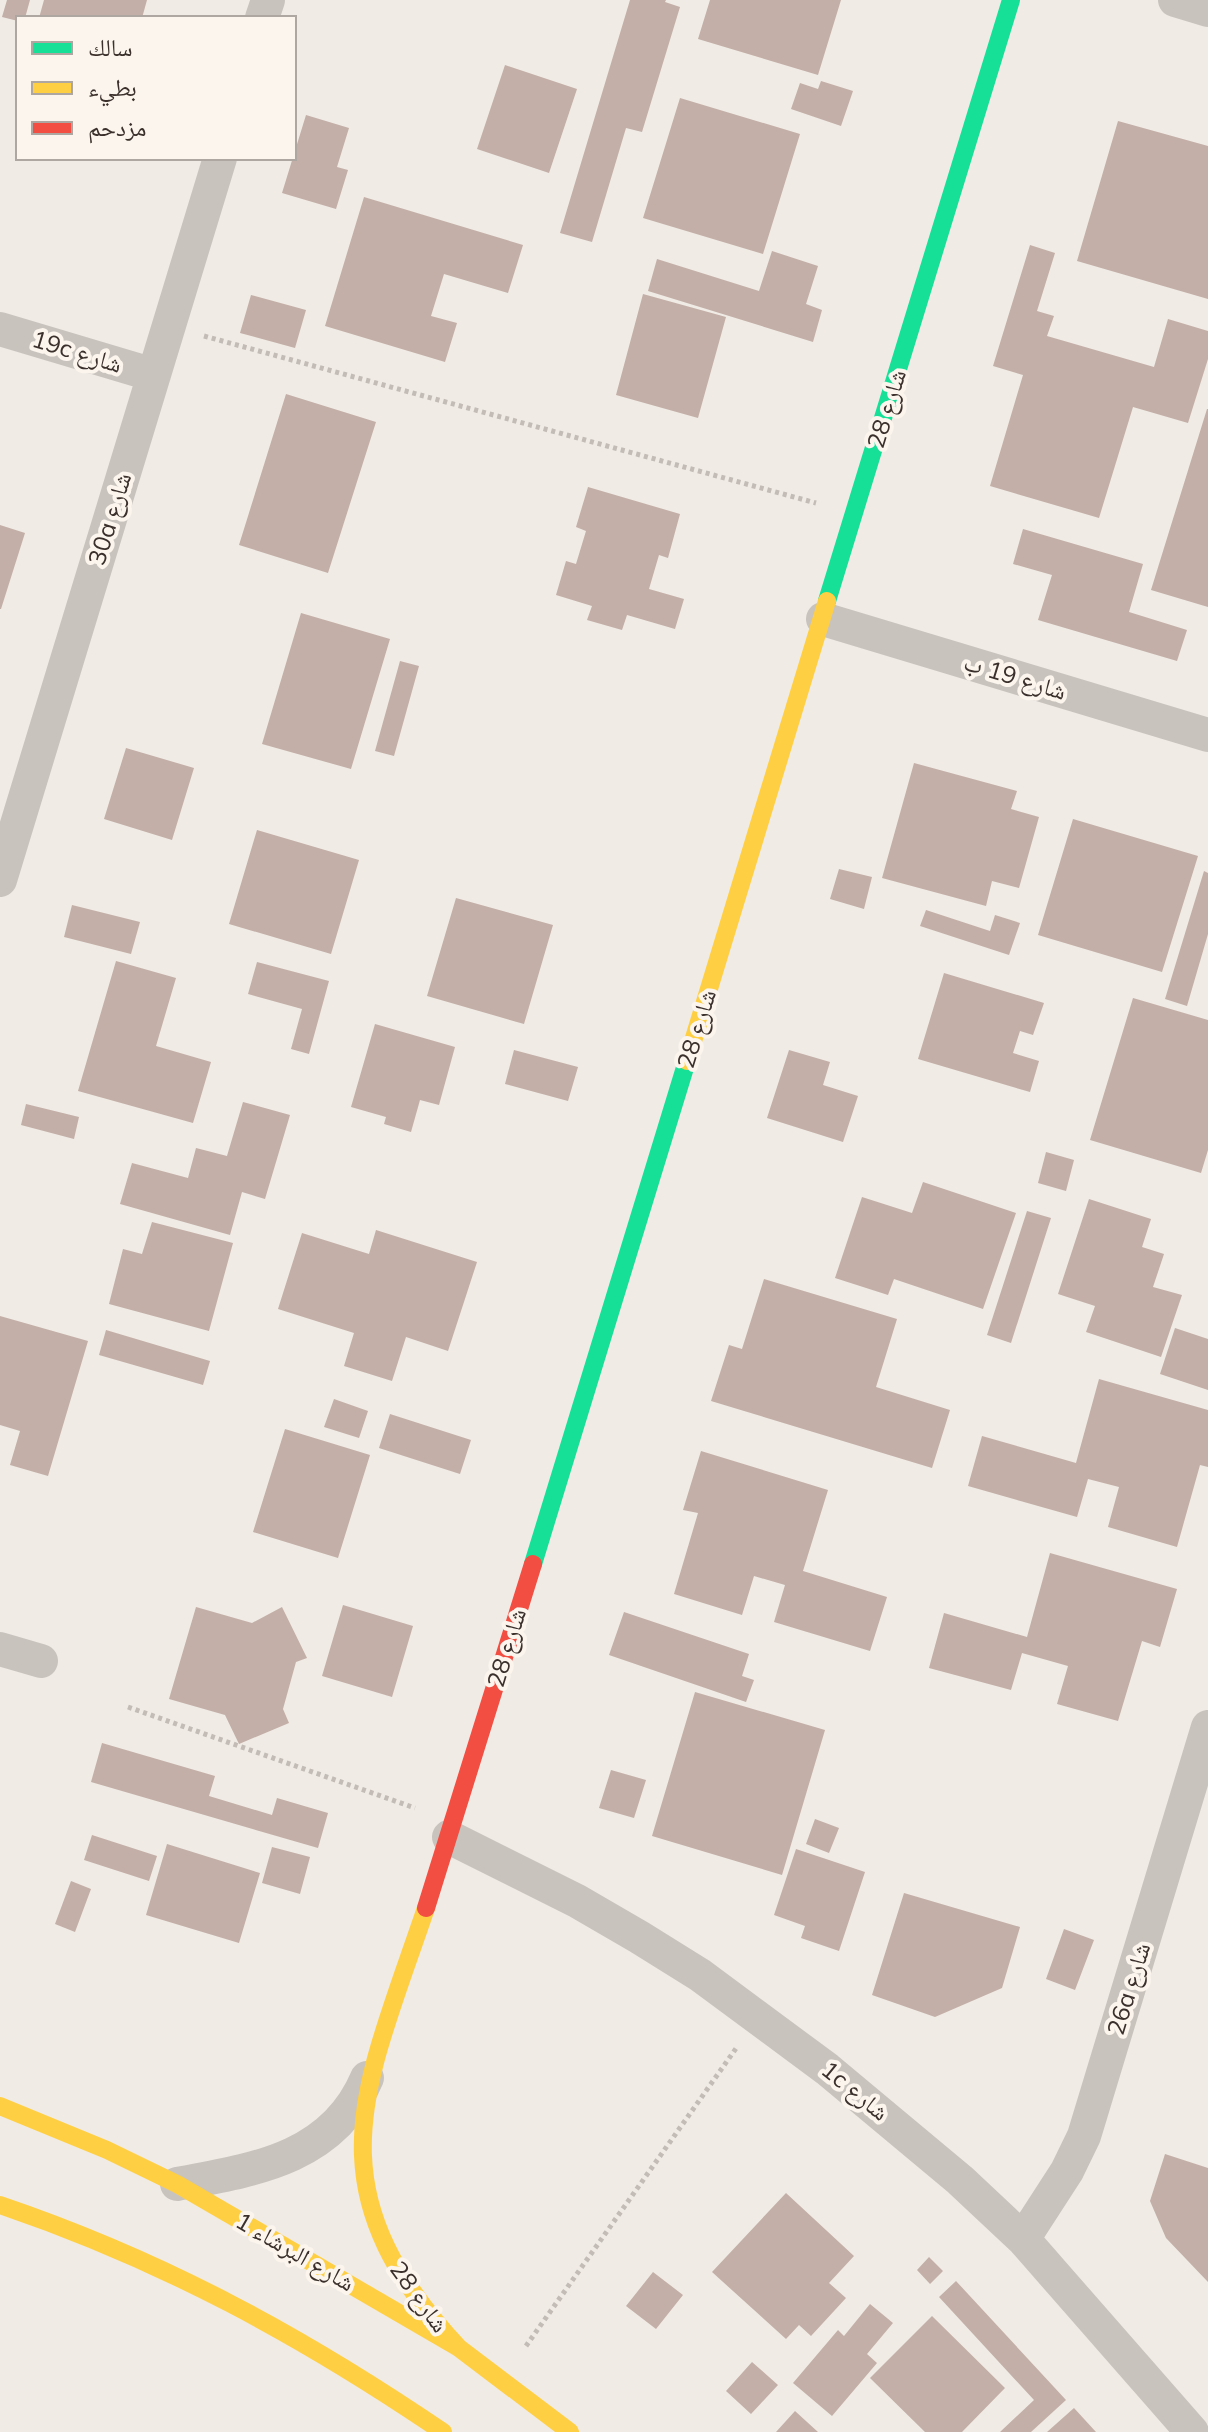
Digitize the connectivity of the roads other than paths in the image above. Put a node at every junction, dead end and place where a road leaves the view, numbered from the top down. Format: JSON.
{"nodes":[{"id":1,"x":1011,"y":0,"type":"edge"},
{"id":2,"x":1175,"y":0,"type":"edge"},
{"id":3,"x":1208,"y":10,"type":"edge"},
{"id":4,"x":219,"y":160,"type":"edge"},
{"id":5,"x":0,"y":329,"type":"edge"},
{"id":6,"x":154,"y":375,"type":"junction"},
{"id":7,"x":823,"y":619,"type":"junction"},
{"id":8,"x":1208,"y":735,"type":"edge"},
{"id":9,"x":0,"y":880,"type":"edge"},
{"id":10,"x":0,"y":1649,"type":"edge"},
{"id":11,"x":41,"y":1661,"type":"dead end"},
{"id":12,"x":1208,"y":1727,"type":"edge"},
{"id":13,"x":452,"y":1829,"type":"junction"},
{"id":14,"x":376,"y":2056,"type":"junction"},
{"id":15,"x":0,"y":2106,"type":"edge"},
{"id":16,"x":177,"y":2184,"type":"junction"},
{"id":17,"x":0,"y":2205,"type":"edge"},
{"id":18,"x":1023,"y":2239,"type":"junction"},
{"id":19,"x":459,"y":2348,"type":"junction"},
{"id":20,"x":443,"y":2432,"type":"edge"},
{"id":21,"x":570,"y":2432,"type":"edge"},
{"id":22,"x":1192,"y":2432,"type":"edge"}],
"edges":[{"from":1,"to":7,"type":"street","name":"شارع 28"},
{"from":2,"to":3,"type":"street"},
{"from":4,"to":6,"type":"street","name":"30a شارع"},
{"from":5,"to":6,"type":"street","name":"19c شارع"},
{"from":6,"to":9,"type":"street","name":"30a شارع"},
{"from":7,"to":8,"type":"street","name":"شارع 19 ب"},
{"from":7,"to":13,"type":"street","name":"شارع 28"},
{"from":10,"to":11,"type":"street"},
{"from":12,"to":18,"type":"street","name":"26a شارع"},
{"from":13,"to":14,"type":"street","name":"شارع 28"},
{"from":13,"to":18,"type":"street","name":"1c شارع"},
{"from":14,"to":16,"type":"street","name":"شارع 28"},
{"from":14,"to":19,"type":"street","name":"شارع 28"},
{"from":15,"to":16,"type":"street","name":"شارع البرشاء 1"},
{"from":16,"to":19,"type":"street","name":"شارع البرشاء 1"},
{"from":17,"to":20,"type":"street"},
{"from":18,"to":22,"type":"street","name":"1c شارع"},
{"from":19,"to":21,"type":"street","name":"شارع البرشاء 1"}]}
